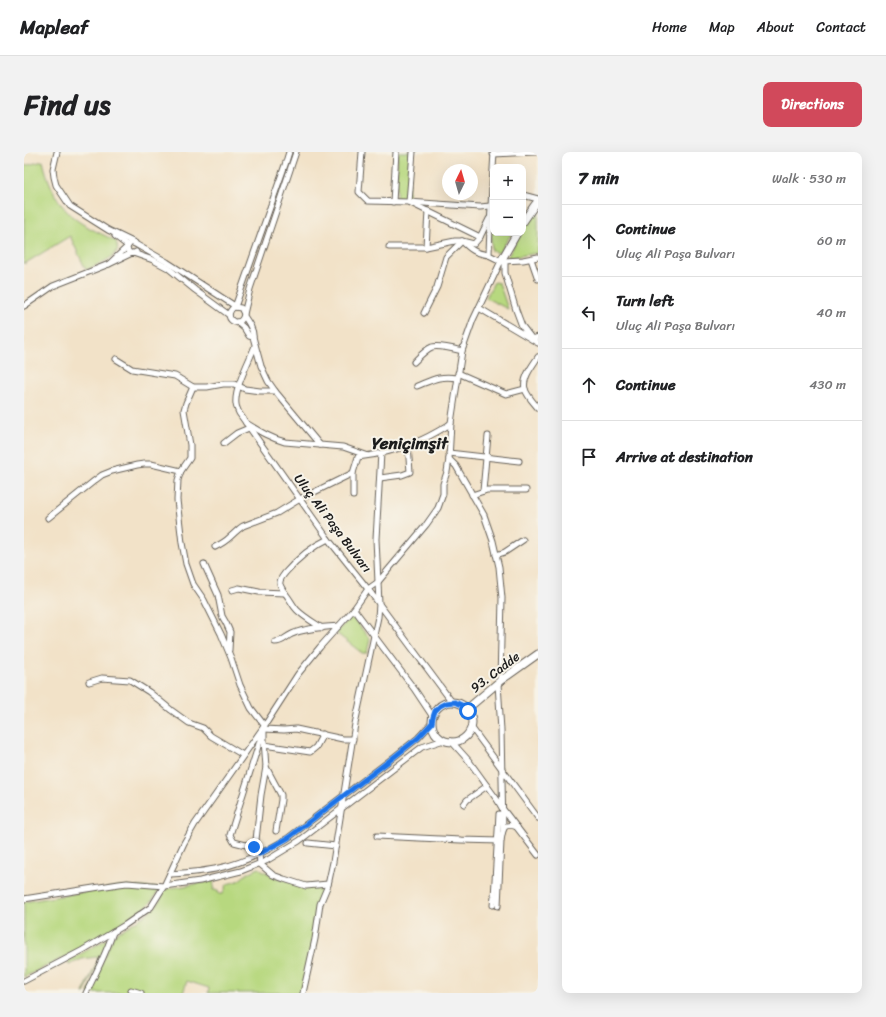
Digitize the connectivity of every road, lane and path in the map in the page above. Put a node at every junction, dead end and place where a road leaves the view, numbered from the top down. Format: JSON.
{"nodes":[{"id":1,"x":57,"y":152,"type":"edge"},
{"id":2,"x":289,"y":152,"type":"edge"},
{"id":3,"x":296,"y":152,"type":"edge"},
{"id":4,"x":362,"y":152,"type":"edge"},
{"id":5,"x":396,"y":152,"type":"edge"},
{"id":6,"x":413,"y":152,"type":"edge"},
{"id":7,"x":536,"y":152,"type":"edge"},
{"id":8,"x":493,"y":153,"type":"edge"},
{"id":9,"x":493,"y":164,"type":"edge"},
{"id":10,"x":526,"y":196,"type":"edge"},
{"id":11,"x":538,"y":200,"type":"edge"},
{"id":12,"x":393,"y":202,"type":"junction"},
{"id":13,"x":409,"y":202,"type":"junction"},
{"id":14,"x":490,"y":206,"type":"edge"},
{"id":15,"x":428,"y":211,"type":"junction"},
{"id":16,"x":490,"y":218,"type":"joint"},
{"id":17,"x":526,"y":218,"type":"edge"},
{"id":18,"x":108,"y":230,"type":"junction"},
{"id":19,"x":516,"y":236,"type":"edge"},
{"id":20,"x":480,"y":237,"type":"junction"},
{"id":21,"x":462,"y":241,"type":"junction"},
{"id":22,"x":136,"y":244,"type":"junction"},
{"id":23,"x":127,"y":247,"type":"junction"},
{"id":24,"x":389,"y":247,"type":"dead end"},
{"id":25,"x":426,"y":247,"type":"junction"},
{"id":26,"x":133,"y":253,"type":"junction"},
{"id":27,"x":489,"y":255,"type":"junction"},
{"id":28,"x":538,"y":257,"type":"edge"},
{"id":29,"x":530,"y":259,"type":"junction"},
{"id":30,"x":503,"y":261,"type":"junction"},
{"id":31,"x":109,"y":264,"type":"junction"},
{"id":32,"x":538,"y":279,"type":"edge"},
{"id":33,"x":24,"y":306,"type":"edge"},
{"id":34,"x":235,"y":306,"type":"junction"},
{"id":35,"x":479,"y":308,"type":"junction"},
{"id":36,"x":424,"y":313,"type":"dead end"},
{"id":37,"x":229,"y":314,"type":"junction"},
{"id":38,"x":244,"y":315,"type":"junction"},
{"id":39,"x":237,"y":322,"type":"junction"},
{"id":40,"x":538,"y":337,"type":"edge"},
{"id":41,"x":252,"y":338,"type":"junction"},
{"id":42,"x":532,"y":339,"type":"junction"},
{"id":43,"x":538,"y":343,"type":"edge"},
{"id":44,"x":255,"y":346,"type":"junction"},
{"id":45,"x":462,"y":351,"type":"junction"},
{"id":46,"x":538,"y":356,"type":"edge"},
{"id":47,"x":116,"y":359,"type":"dead end"},
{"id":48,"x":414,"y":362,"type":"dead end"},
{"id":49,"x":458,"y":376,"type":"junction"},
{"id":50,"x":238,"y":386,"type":"junction"},
{"id":51,"x":417,"y":386,"type":"dead end"},
{"id":52,"x":193,"y":387,"type":"junction"},
{"id":53,"x":525,"y":389,"type":"junction"},
{"id":54,"x":275,"y":391,"type":"junction"},
{"id":55,"x":538,"y":408,"type":"edge"},
{"id":56,"x":244,"y":421,"type":"junction"},
{"id":57,"x":451,"y":423,"type":"junction"},
{"id":58,"x":249,"y":428,"type":"junction"},
{"id":59,"x":488,"y":436,"type":"dead end"},
{"id":60,"x":224,"y":443,"type":"dead end"},
{"id":61,"x":320,"y":445,"type":"junction"},
{"id":62,"x":408,"y":445,"type":"junction"},
{"id":63,"x":381,"y":453,"type":"junction"},
{"id":64,"x":369,"y":456,"type":"junction"},
{"id":65,"x":449,"y":456,"type":"junction"},
{"id":66,"x":486,"y":457,"type":"junction"},
{"id":67,"x":519,"y":461,"type":"dead end"},
{"id":68,"x":181,"y":470,"type":"junction"},
{"id":69,"x":353,"y":473,"type":"junction"},
{"id":70,"x":380,"y":478,"type":"junction"},
{"id":71,"x":526,"y":490,"type":"dead end"},
{"id":72,"x":484,"y":491,"type":"junction"},
{"id":73,"x":472,"y":495,"type":"junction"},
{"id":74,"x":353,"y":496,"type":"dead end"},
{"id":75,"x":300,"y":499,"type":"junction"},
{"id":76,"x":48,"y":518,"type":"dead end"},
{"id":77,"x":328,"y":539,"type":"junction"},
{"id":78,"x":524,"y":540,"type":"dead end"},
{"id":79,"x":215,"y":547,"type":"dead end"},
{"id":80,"x":496,"y":555,"type":"junction"},
{"id":81,"x":204,"y":564,"type":"dead end"},
{"id":82,"x":378,"y":582,"type":"junction"},
{"id":83,"x":368,"y":589,"type":"junction"},
{"id":84,"x":232,"y":590,"type":"dead end"},
{"id":85,"x":285,"y":593,"type":"junction"},
{"id":86,"x":378,"y":604,"type":"junction"},
{"id":87,"x":354,"y":609,"type":"junction"},
{"id":88,"x":339,"y":626,"type":"junction"},
{"id":89,"x":322,"y":628,"type":"junction"},
{"id":90,"x":374,"y":635,"type":"junction"},
{"id":91,"x":275,"y":642,"type":"dead end"},
{"id":92,"x":228,"y":651,"type":"junction"},
{"id":93,"x":538,"y":654,"type":"edge"},
{"id":94,"x":89,"y":682,"type":"dead end"},
{"id":95,"x":499,"y":683,"type":"junction"},
{"id":96,"x":452,"y":702,"type":"junction"},
{"id":97,"x":466,"y":709,"type":"junction"},
{"id":98,"x":433,"y":720,"type":"junction"},
{"id":99,"x":471,"y":726,"type":"junction"},
{"id":100,"x":264,"y":727,"type":"junction"},
{"id":101,"x":323,"y":734,"type":"junction"},
{"id":102,"x":353,"y":739,"type":"junction"},
{"id":103,"x":447,"y":740,"type":"junction"},
{"id":104,"x":264,"y":744,"type":"junction"},
{"id":105,"x":243,"y":755,"type":"junction"},
{"id":106,"x":266,"y":767,"type":"junction"},
{"id":107,"x":502,"y":768,"type":"junction"},
{"id":108,"x":487,"y":786,"type":"junction"},
{"id":109,"x":344,"y":796,"type":"junction"},
{"id":110,"x":498,"y":801,"type":"junction"},
{"id":111,"x":464,"y":804,"type":"dead end"},
{"id":112,"x":502,"y":808,"type":"junction"},
{"id":113,"x":342,"y":809,"type":"junction"},
{"id":114,"x":538,"y":818,"type":"edge"},
{"id":115,"x":517,"y":827,"type":"junction"},
{"id":116,"x":503,"y":830,"type":"junction"},
{"id":117,"x":276,"y":831,"type":"dead end"},
{"id":118,"x":377,"y":836,"type":"dead end"},
{"id":119,"x":499,"y":841,"type":"junction"},
{"id":120,"x":308,"y":843,"type":"dead end"},
{"id":121,"x":336,"y":846,"type":"junction"},
{"id":122,"x":255,"y":849,"type":"junction"},
{"id":123,"x":259,"y":854,"type":"junction"},
{"id":124,"x":538,"y":855,"type":"edge"},
{"id":125,"x":260,"y":864,"type":"junction"},
{"id":126,"x":170,"y":874,"type":"junction"},
{"id":127,"x":328,"y":884,"type":"junction"},
{"id":128,"x":164,"y":886,"type":"junction"},
{"id":129,"x":24,"y":899,"type":"edge"},
{"id":130,"x":496,"y":906,"type":"dead end"},
{"id":131,"x":113,"y":932,"type":"junction"},
{"id":132,"x":24,"y":981,"type":"edge"},
{"id":133,"x":131,"y":990,"type":"dead end"},
{"id":134,"x":86,"y":993,"type":"edge"},
{"id":135,"x":141,"y":993,"type":"edge"},
{"id":136,"x":303,"y":993,"type":"edge"}],
"edges":[{"from":1,"to":18,"type":"street"},
{"from":2,"to":34,"type":"street"},
{"from":3,"to":38,"type":"street"},
{"from":4,"to":12,"type":"street"},
{"from":5,"to":12,"type":"street"},
{"from":6,"to":13,"type":"street"},
{"from":7,"to":8,"type":"street"},
{"from":8,"to":9,"type":"street"},
{"from":10,"to":11,"type":"street"},
{"from":11,"to":17,"type":"main road"},
{"from":12,"to":13,"type":"street"},
{"from":13,"to":14,"type":"street"},
{"from":13,"to":15,"type":"street"},
{"from":15,"to":20,"type":"street"},
{"from":15,"to":25,"type":"street"},
{"from":16,"to":20,"type":"street"},
{"from":16,"to":27,"type":"street"},
{"from":18,"to":22,"type":"street"},
{"from":18,"to":23,"type":"street"},
{"from":19,"to":30,"type":"main road"},
{"from":20,"to":21,"type":"street"},
{"from":21,"to":25,"type":"street"},
{"from":21,"to":27,"type":"street"},
{"from":21,"to":36,"type":"street"},
{"from":22,"to":23,"type":"street"},
{"from":22,"to":26,"type":"street"},
{"from":22,"to":34,"type":"street"},
{"from":23,"to":26,"type":"street"},
{"from":23,"to":31,"type":"street"},
{"from":24,"to":25,"type":"street"},
{"from":26,"to":31,"type":"street"},
{"from":26,"to":37,"type":"street"},
{"from":27,"to":30,"type":"street"},
{"from":28,"to":29,"type":"street"},
{"from":29,"to":30,"type":"street"},
{"from":29,"to":32,"type":"street"},
{"from":30,"to":35,"type":"street"},
{"from":30,"to":42,"type":"street"},
{"from":31,"to":33,"type":"street"},
{"from":34,"to":37,"type":"street"},
{"from":34,"to":38,"type":"street"},
{"from":35,"to":42,"type":"street"},
{"from":35,"to":45,"type":"street"},
{"from":37,"to":39,"type":"street"},
{"from":38,"to":39,"type":"street"},
{"from":38,"to":41,"type":"street"},
{"from":39,"to":41,"type":"street"},
{"from":40,"to":42,"type":"street"},
{"from":41,"to":44,"type":"street"},
{"from":42,"to":43,"type":"street"},
{"from":44,"to":50,"type":"street","name":"Uluç Ali Paşa Bulvarı"},
{"from":44,"to":54,"type":"street"},
{"from":45,"to":48,"type":"street"},
{"from":45,"to":49,"type":"street"},
{"from":46,"to":53,"type":"street"},
{"from":47,"to":52,"type":"street"},
{"from":49,"to":51,"type":"street"},
{"from":49,"to":53,"type":"street"},
{"from":49,"to":57,"type":"street"},
{"from":50,"to":52,"type":"street"},
{"from":50,"to":54,"type":"street"},
{"from":50,"to":56,"type":"street","name":"Uluç Ali Paşa Bulvarı"},
{"from":52,"to":68,"type":"street"},
{"from":53,"to":55,"type":"street"},
{"from":54,"to":61,"type":"street"},
{"from":56,"to":58,"type":"street","name":"Uluç Ali Paşa Bulvarı"},
{"from":56,"to":61,"type":"street"},
{"from":57,"to":62,"type":"street"},
{"from":57,"to":65,"type":"street"},
{"from":58,"to":60,"type":"street"},
{"from":58,"to":75,"type":"street","name":"Uluç Ali Paşa Bulvarı"},
{"from":59,"to":66,"type":"street"},
{"from":61,"to":64,"type":"street"},
{"from":62,"to":63,"type":"street"},
{"from":62,"to":70,"type":"street"},
{"from":63,"to":64,"type":"street"},
{"from":63,"to":70,"type":"street"},
{"from":64,"to":69,"type":"street"},
{"from":65,"to":66,"type":"street"},
{"from":65,"to":73,"type":"street"},
{"from":65,"to":82,"type":"street"},
{"from":66,"to":67,"type":"street"},
{"from":66,"to":72,"type":"street"},
{"from":68,"to":76,"type":"street"},
{"from":68,"to":92,"type":"street"},
{"from":69,"to":74,"type":"street"},
{"from":69,"to":75,"type":"street"},
{"from":70,"to":82,"type":"street"},
{"from":71,"to":72,"type":"street"},
{"from":72,"to":73,"type":"street"},
{"from":73,"to":80,"type":"street"},
{"from":75,"to":77,"type":"street","name":"Uluç Ali Paşa Bulvarı"},
{"from":75,"to":79,"type":"street"},
{"from":77,"to":83,"type":"street","name":"Uluç Ali Paşa Bulvarı"},
{"from":77,"to":85,"type":"street"},
{"from":78,"to":80,"type":"street"},
{"from":80,"to":95,"type":"street"},
{"from":81,"to":92,"type":"street"},
{"from":82,"to":83,"type":"street"},
{"from":82,"to":86,"type":"street"},
{"from":83,"to":86,"type":"street","name":"Uluç Ali Paşa Bulvarı"},
{"from":83,"to":87,"type":"street"},
{"from":84,"to":85,"type":"street"},
{"from":85,"to":89,"type":"street"},
{"from":86,"to":90,"type":"street"},
{"from":86,"to":96,"type":"street","name":"Uluç Ali Paşa Bulvarı"},
{"from":87,"to":88,"type":"street"},
{"from":87,"to":90,"type":"street"},
{"from":88,"to":89,"type":"street"},
{"from":88,"to":100,"type":"street"},
{"from":89,"to":91,"type":"street"},
{"from":90,"to":98,"type":"street"},
{"from":90,"to":102,"type":"street"},
{"from":92,"to":100,"type":"street"},
{"from":93,"to":95,"type":"main road","name":"93. Cadde"},
{"from":94,"to":105,"type":"street"},
{"from":95,"to":97,"type":"main road","name":"93. Cadde"},
{"from":95,"to":107,"type":"street"},
{"from":96,"to":97,"type":"main road","name":"Uluç Ali Paşa Bulvarı"},
{"from":96,"to":98,"type":"main road"},
{"from":97,"to":99,"type":"main road"},
{"from":98,"to":103,"type":"main road"},
{"from":98,"to":109,"type":"street"},
{"from":99,"to":103,"type":"main road"},
{"from":99,"to":107,"type":"street"},
{"from":100,"to":101,"type":"street"},
{"from":100,"to":104,"type":"street"},
{"from":100,"to":105,"type":"street"},
{"from":100,"to":122,"type":"street"},
{"from":101,"to":102,"type":"street"},
{"from":101,"to":104,"type":"street"},
{"from":102,"to":109,"type":"street"},
{"from":103,"to":108,"type":"street"},
{"from":103,"to":113,"type":"street"},
{"from":104,"to":106,"type":"street"},
{"from":105,"to":126,"type":"street"},
{"from":106,"to":117,"type":"street"},
{"from":106,"to":122,"type":"street"},
{"from":107,"to":112,"type":"street"},
{"from":107,"to":114,"type":"street"},
{"from":108,"to":110,"type":"street"},
{"from":108,"to":111,"type":"street"},
{"from":109,"to":113,"type":"street"},
{"from":109,"to":123,"type":"street"},
{"from":110,"to":112,"type":"street"},
{"from":110,"to":119,"type":"street"},
{"from":112,"to":115,"type":"street"},
{"from":112,"to":116,"type":"street"},
{"from":113,"to":121,"type":"street"},
{"from":113,"to":125,"type":"street"},
{"from":115,"to":116,"type":"street"},
{"from":115,"to":124,"type":"street"},
{"from":116,"to":119,"type":"street"},
{"from":118,"to":119,"type":"street"},
{"from":119,"to":130,"type":"street"},
{"from":120,"to":121,"type":"street"},
{"from":121,"to":127,"type":"street"},
{"from":122,"to":123,"type":"street"},
{"from":123,"to":125,"type":"street"},
{"from":123,"to":126,"type":"street"},
{"from":125,"to":127,"type":"street"},
{"from":125,"to":128,"type":"street"},
{"from":126,"to":128,"type":"street"},
{"from":127,"to":136,"type":"street"},
{"from":128,"to":129,"type":"street"},
{"from":128,"to":131,"type":"street"},
{"from":131,"to":132,"type":"street"},
{"from":131,"to":134,"type":"street"},
{"from":133,"to":135,"type":"street"}]}
